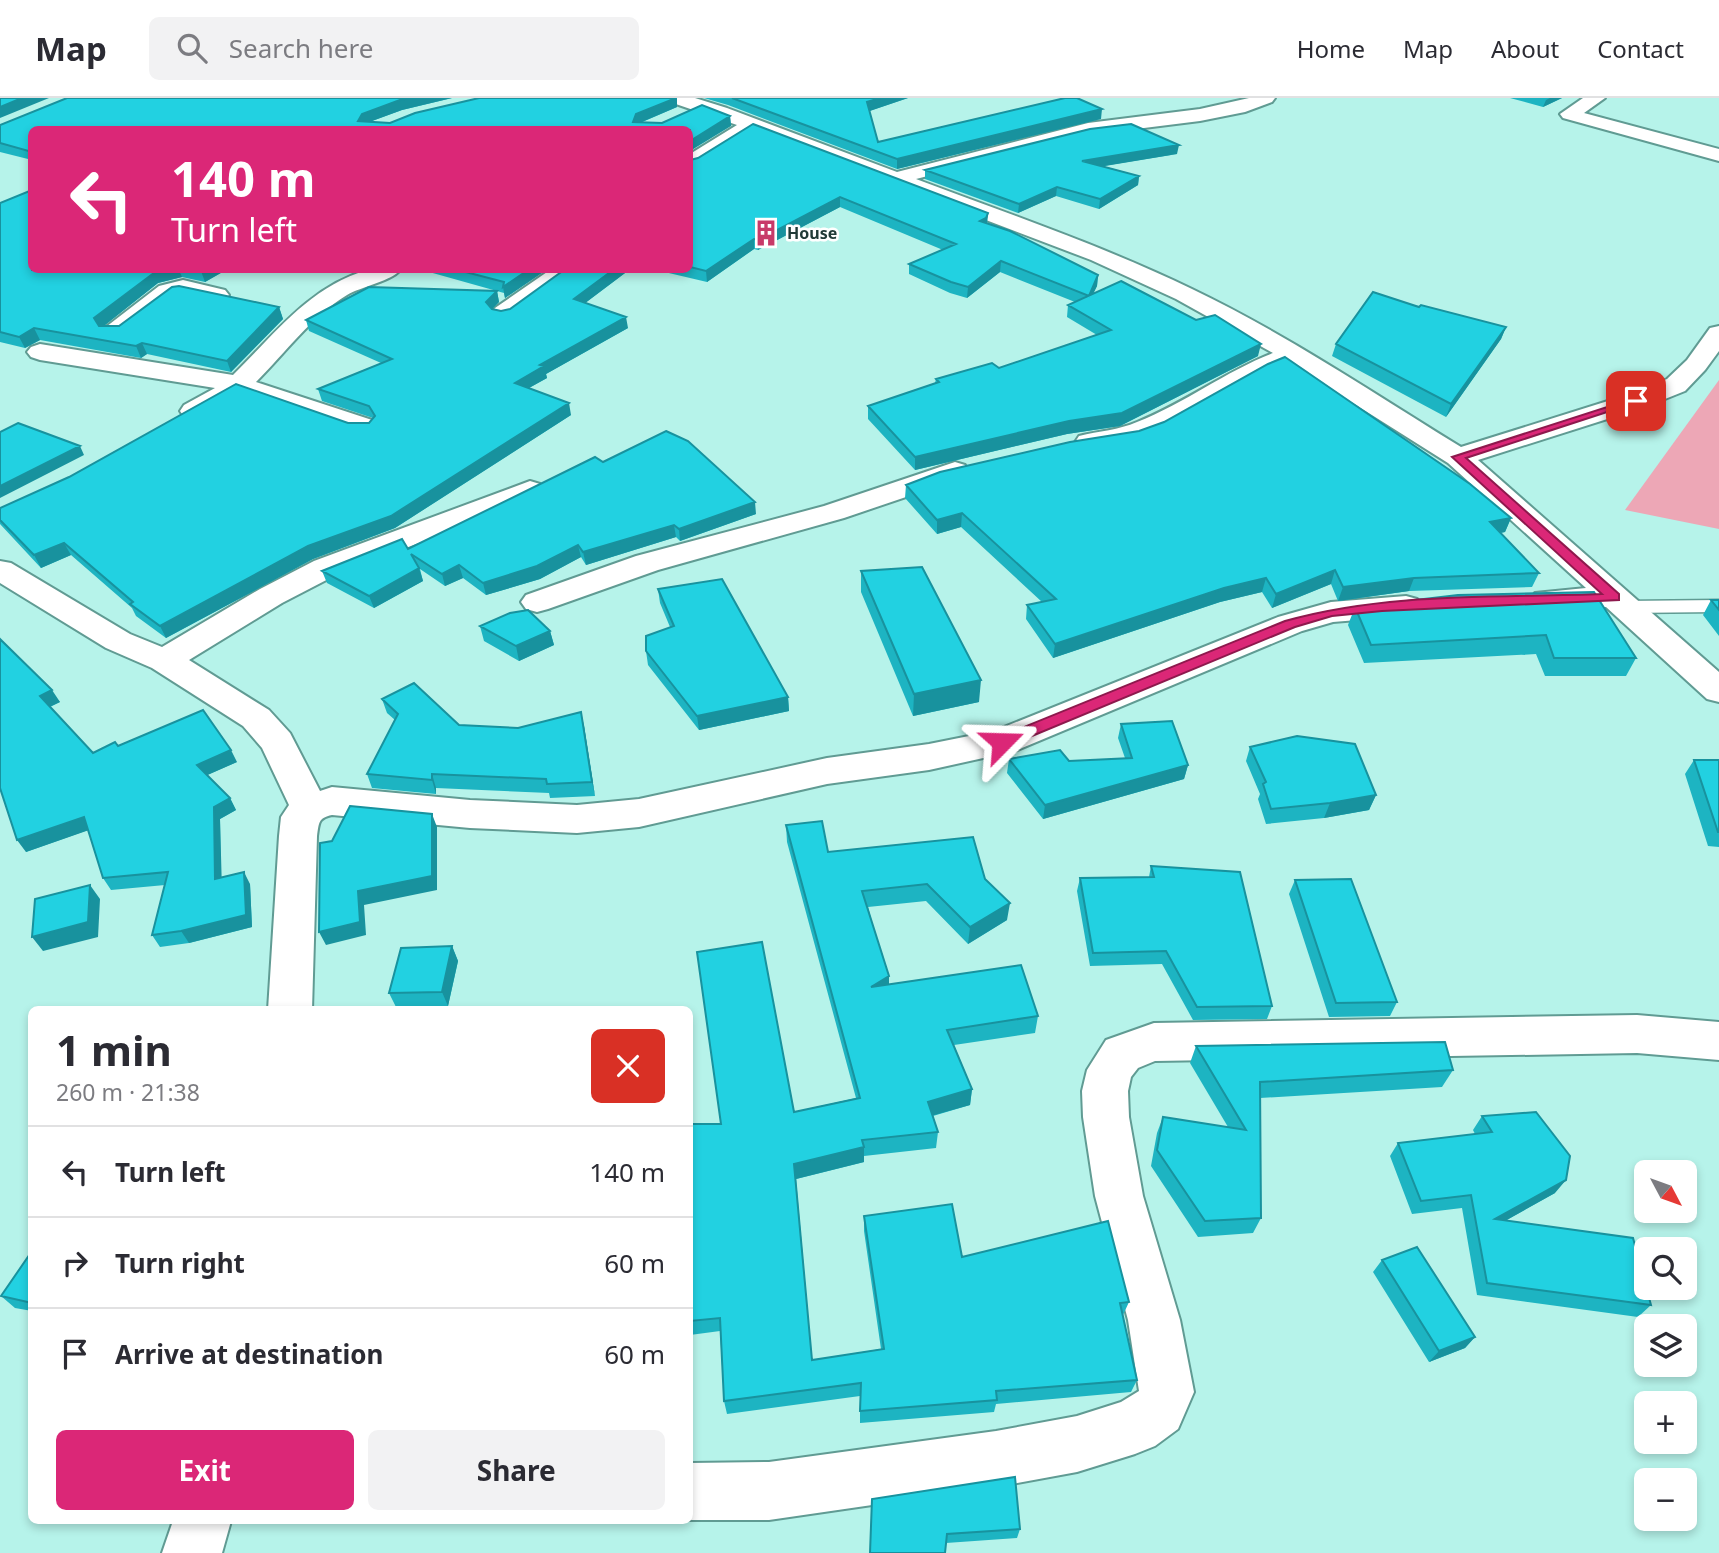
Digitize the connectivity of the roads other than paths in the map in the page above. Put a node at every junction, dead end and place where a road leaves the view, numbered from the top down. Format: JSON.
{"nodes":[{"id":1,"x":1266,"y":98,"type":"edge"},
{"id":2,"x":1596,"y":98,"type":"edge"},
{"id":3,"x":686,"y":107,"type":"edge"},
{"id":4,"x":751,"y":124,"type":"junction"},
{"id":5,"x":1719,"y":155,"type":"edge"},
{"id":6,"x":693,"y":160,"type":"edge"},
{"id":7,"x":896,"y":178,"type":"junction"},
{"id":8,"x":375,"y":273,"type":"edge"},
{"id":9,"x":560,"y":273,"type":"edge"},
{"id":10,"x":244,"y":300,"type":"edge"},
{"id":11,"x":503,"y":313,"type":"edge"},
{"id":12,"x":114,"y":330,"type":"edge"},
{"id":13,"x":1719,"y":333,"type":"edge"},
{"id":14,"x":40,"y":352,"type":"dead end"},
{"id":15,"x":1291,"y":355,"type":"junction"},
{"id":16,"x":238,"y":384,"type":"junction"},
{"id":17,"x":173,"y":422,"type":"edge"},
{"id":18,"x":362,"y":426,"type":"edge"},
{"id":19,"x":1068,"y":445,"type":"edge"},
{"id":20,"x":1458,"y":457,"type":"junction"},
{"id":21,"x":981,"y":465,"type":"edge"},
{"id":22,"x":530,"y":490,"type":"edge"},
{"id":23,"x":0,"y":570,"type":"edge"},
{"id":24,"x":1511,"y":601,"type":"edge"},
{"id":25,"x":537,"y":602,"type":"dead end"},
{"id":26,"x":1620,"y":602,"type":"junction"},
{"id":27,"x":1433,"y":604,"type":"edge"},
{"id":28,"x":1719,"y":606,"type":"edge"},
{"id":29,"x":164,"y":660,"type":"junction"},
{"id":30,"x":1719,"y":691,"type":"edge"},
{"id":31,"x":309,"y":807,"type":"junction"},
{"id":32,"x":290,"y":1006,"type":"edge"},
{"id":33,"x":1719,"y":1041,"type":"edge"},
{"id":34,"x":693,"y":1492,"type":"edge"},
{"id":35,"x":201,"y":1524,"type":"edge"},
{"id":36,"x":192,"y":1553,"type":"edge"}],
"edges":[{"from":1,"to":7,"type":"street"},
{"from":2,"to":5,"type":"street"},
{"from":3,"to":4,"type":"street"},
{"from":4,"to":6,"type":"street"},
{"from":4,"to":7,"type":"street"},
{"from":7,"to":15,"type":"street"},
{"from":8,"to":16,"type":"street"},
{"from":9,"to":11,"type":"street"},
{"from":10,"to":12,"type":"street"},
{"from":13,"to":20,"type":"street"},
{"from":14,"to":16,"type":"street"},
{"from":15,"to":19,"type":"street"},
{"from":15,"to":20,"type":"street"},
{"from":16,"to":17,"type":"street"},
{"from":16,"to":18,"type":"street"},
{"from":20,"to":26,"type":"street"},
{"from":21,"to":25,"type":"street"},
{"from":22,"to":29,"type":"street"},
{"from":23,"to":29,"type":"street"},
{"from":24,"to":26,"type":"street"},
{"from":26,"to":28,"type":"lane"},
{"from":26,"to":30,"type":"street"},
{"from":27,"to":31,"type":"street"},
{"from":29,"to":31,"type":"street"},
{"from":31,"to":32,"type":"street"},
{"from":33,"to":34,"type":"street"},
{"from":35,"to":36,"type":"street"}]}
